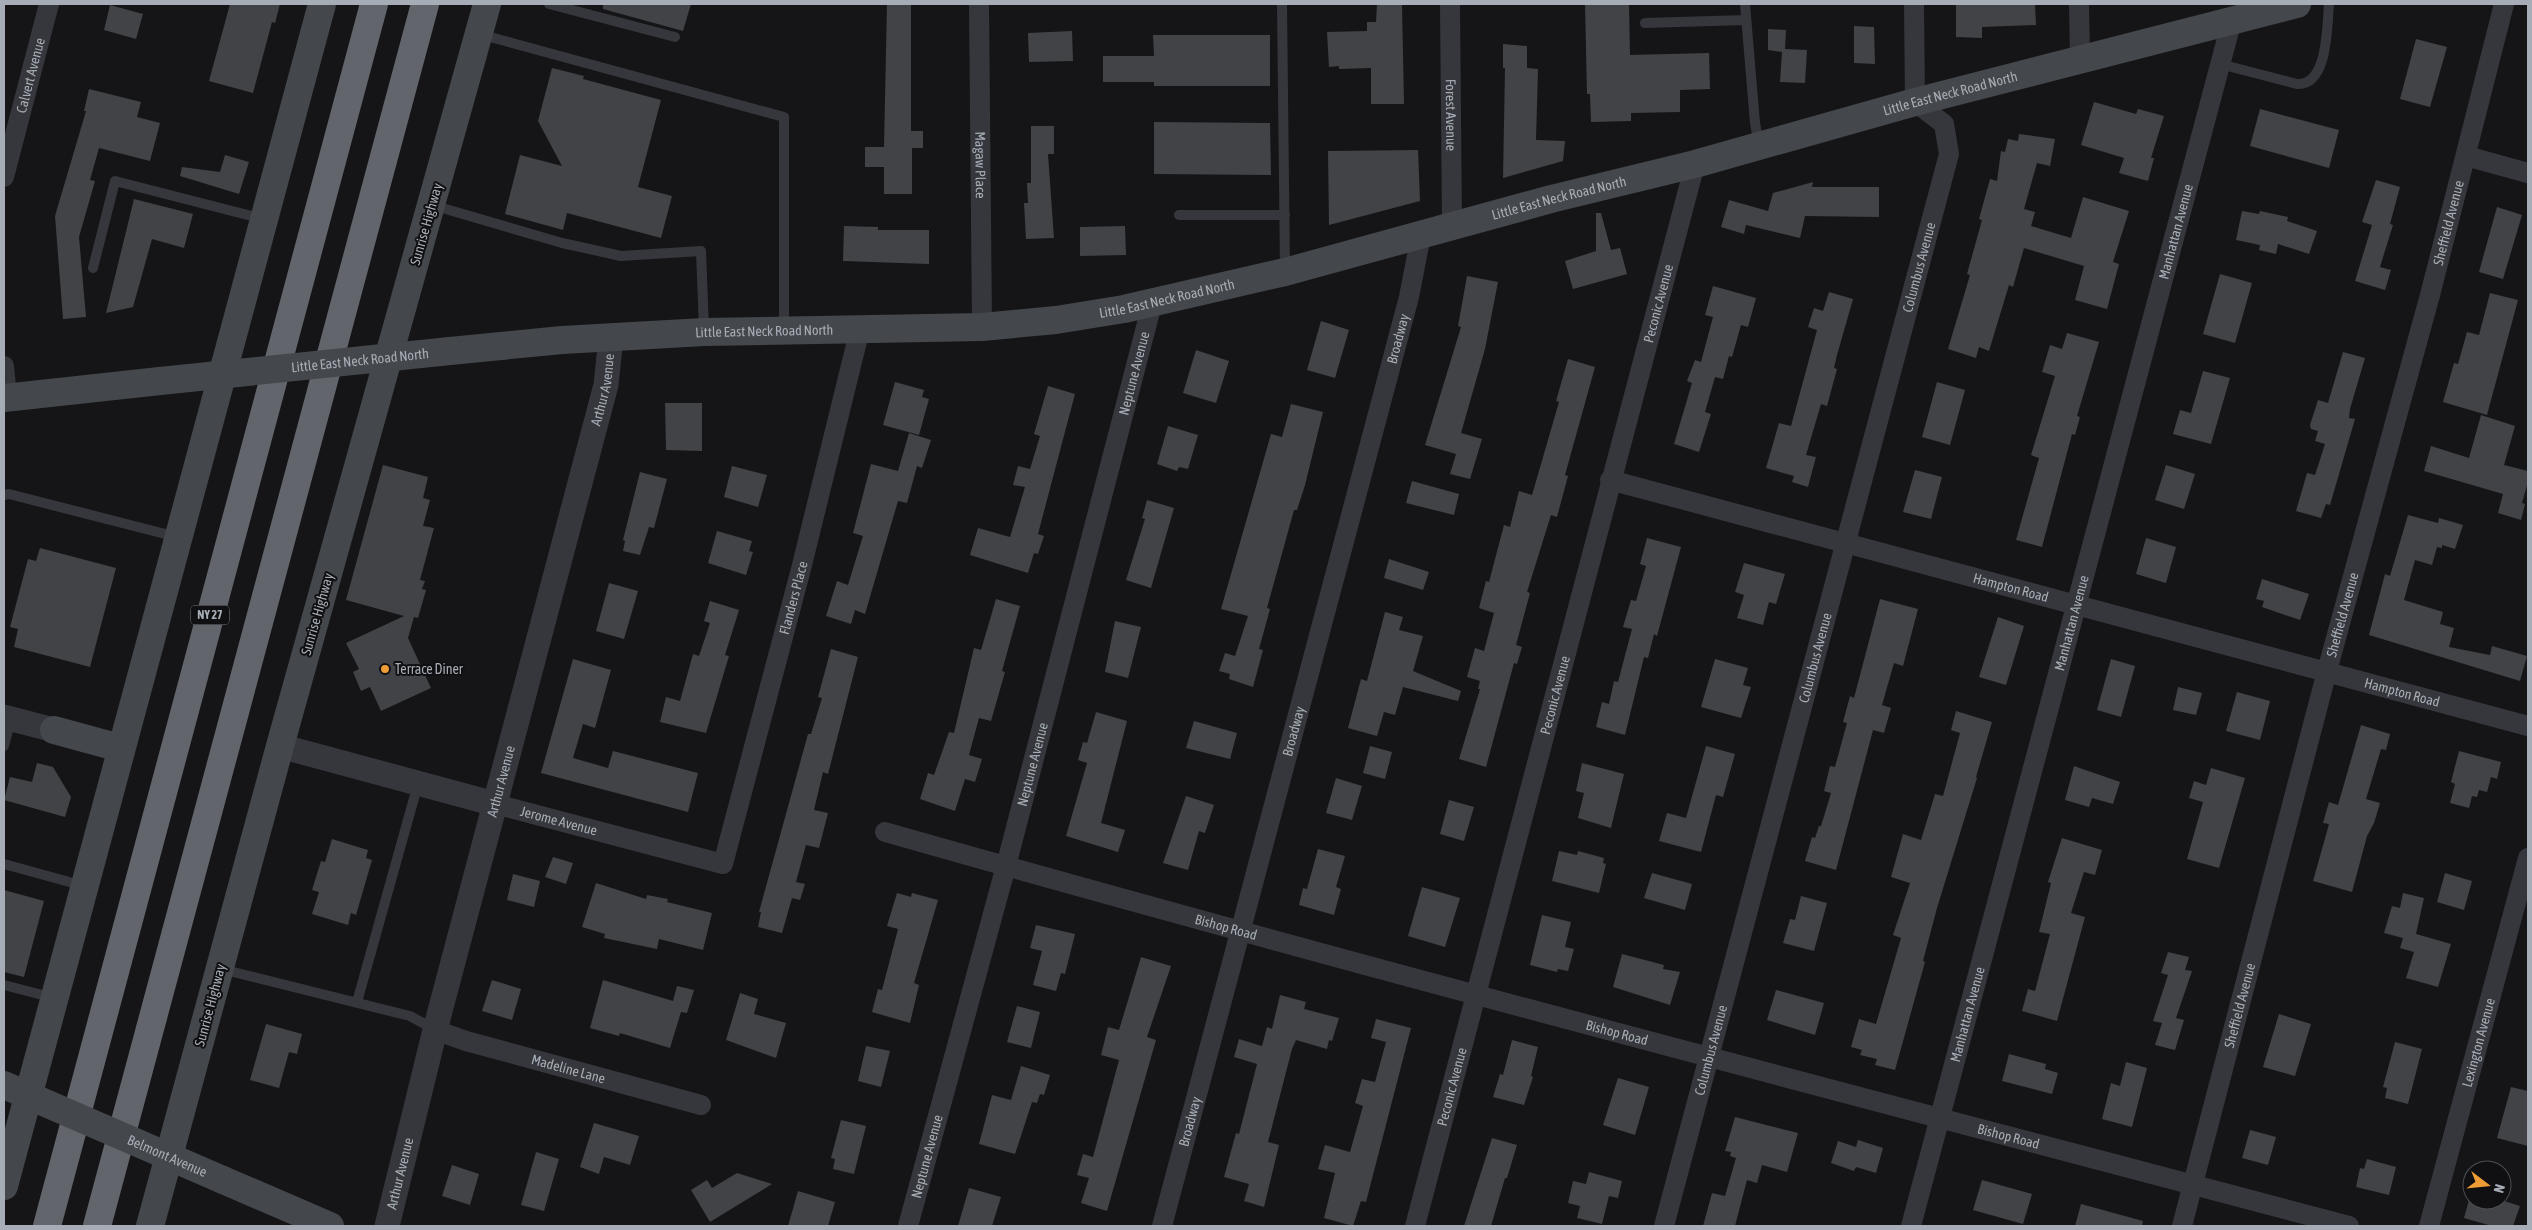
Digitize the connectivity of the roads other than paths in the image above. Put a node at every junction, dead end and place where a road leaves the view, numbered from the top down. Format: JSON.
{"nodes":[{"id":1,"x":49,"y":4,"type":"edge"},
{"id":2,"x":322,"y":4,"type":"edge"},
{"id":3,"x":374,"y":4,"type":"edge"},
{"id":4,"x":425,"y":4,"type":"edge"},
{"id":5,"x":487,"y":4,"type":"edge"},
{"id":6,"x":549,"y":4,"type":"edge"},
{"id":7,"x":979,"y":4,"type":"edge"},
{"id":8,"x":1282,"y":4,"type":"edge"},
{"id":9,"x":1450,"y":4,"type":"edge"},
{"id":10,"x":1745,"y":4,"type":"edge"},
{"id":11,"x":1914,"y":4,"type":"edge"},
{"id":12,"x":2080,"y":4,"type":"edge"},
{"id":13,"x":2297,"y":4,"type":"edge"},
{"id":14,"x":2329,"y":4,"type":"edge"},
{"id":15,"x":2504,"y":4,"type":"edge"},
{"id":16,"x":1746,"y":20,"type":"junction"},
{"id":17,"x":2232,"y":20,"type":"junction"},
{"id":18,"x":1645,"y":23,"type":"dead end"},
{"id":19,"x":478,"y":34,"type":"junction"},
{"id":20,"x":675,"y":37,"type":"dead end"},
{"id":21,"x":2080,"y":60,"type":"junction"},
{"id":22,"x":2220,"y":64,"type":"junction"},
{"id":23,"x":1916,"y":102,"type":"junction"},
{"id":24,"x":1760,"y":146,"type":"junction"},
{"id":25,"x":2466,"y":156,"type":"junction"},
{"id":26,"x":1695,"y":164,"type":"junction"},
{"id":27,"x":2528,"y":173,"type":"edge"},
{"id":28,"x":4,"y":177,"type":"edge"},
{"id":29,"x":431,"y":204,"type":"junction"},
{"id":30,"x":1179,"y":215,"type":"dead end"},
{"id":31,"x":1285,"y":215,"type":"junction"},
{"id":32,"x":264,"y":220,"type":"junction"},
{"id":33,"x":1452,"y":226,"type":"junction"},
{"id":34,"x":1421,"y":235,"type":"junction"},
{"id":35,"x":93,"y":268,"type":"dead end"},
{"id":36,"x":1285,"y":272,"type":"junction"},
{"id":37,"x":1152,"y":304,"type":"junction"},
{"id":38,"x":982,"y":327,"type":"junction"},
{"id":39,"x":784,"y":330,"type":"junction"},
{"id":40,"x":860,"y":330,"type":"junction"},
{"id":41,"x":704,"y":332,"type":"junction"},
{"id":42,"x":611,"y":337,"type":"junction"},
{"id":43,"x":4,"y":366,"type":"edge"},
{"id":44,"x":5,"y":397,"type":"edge"},
{"id":45,"x":1610,"y":480,"type":"junction"},
{"id":46,"x":4,"y":495,"type":"edge"},
{"id":47,"x":177,"y":537,"type":"junction"},
{"id":48,"x":1846,"y":542,"type":"junction"},
{"id":49,"x":2077,"y":605,"type":"junction"},
{"id":50,"x":2327,"y":671,"type":"junction"},
{"id":51,"x":7,"y":718,"type":"edge"},
{"id":52,"x":2528,"y":726,"type":"edge"},
{"id":53,"x":54,"y":730,"type":"joint"},
{"id":54,"x":4,"y":746,"type":"edge"},
{"id":55,"x":280,"y":746,"type":"junction"},
{"id":56,"x":120,"y":748,"type":"junction"},
{"id":57,"x":419,"y":783,"type":"junction"},
{"id":58,"x":495,"y":804,"type":"junction"},
{"id":59,"x":885,"y":832,"type":"dead end"},
{"id":60,"x":2528,"y":858,"type":"edge"},
{"id":61,"x":4,"y":864,"type":"edge"},
{"id":62,"x":723,"y":864,"type":"joint"},
{"id":63,"x":1006,"y":866,"type":"junction"},
{"id":64,"x":85,"y":886,"type":"junction"},
{"id":65,"x":1240,"y":932,"type":"junction"},
{"id":66,"x":220,"y":969,"type":"junction"},
{"id":67,"x":4,"y":985,"type":"edge"},
{"id":68,"x":1478,"y":996,"type":"junction"},
{"id":69,"x":54,"y":998,"type":"junction"},
{"id":70,"x":357,"y":1002,"type":"junction"},
{"id":71,"x":435,"y":1030,"type":"junction"},
{"id":72,"x":1709,"y":1058,"type":"junction"},
{"id":73,"x":4,"y":1085,"type":"edge"},
{"id":74,"x":701,"y":1105,"type":"dead end"},
{"id":75,"x":1940,"y":1118,"type":"junction"},
{"id":76,"x":4,"y":1185,"type":"edge"},
{"id":77,"x":2193,"y":1185,"type":"junction"},
{"id":78,"x":47,"y":1226,"type":"edge"},
{"id":79,"x":98,"y":1226,"type":"edge"},
{"id":80,"x":150,"y":1226,"type":"edge"},
{"id":81,"x":330,"y":1226,"type":"edge"},
{"id":82,"x":387,"y":1226,"type":"edge"},
{"id":83,"x":908,"y":1226,"type":"edge"},
{"id":84,"x":1162,"y":1226,"type":"edge"},
{"id":85,"x":1415,"y":1226,"type":"edge"},
{"id":86,"x":1664,"y":1226,"type":"edge"},
{"id":87,"x":1911,"y":1226,"type":"edge"},
{"id":88,"x":2182,"y":1226,"type":"edge"},
{"id":89,"x":2349,"y":1226,"type":"edge"},
{"id":90,"x":2429,"y":1226,"type":"edge"}],
"edges":[{"from":1,"to":28,"type":"street","name":"Calvert Avenue"},
{"from":2,"to":32,"type":"main road"},
{"from":3,"to":78,"type":"highway","number":"NY 27"},
{"from":4,"to":79,"type":"highway"},
{"from":5,"to":19,"type":"main road","name":"Sunrise Highway"},
{"from":6,"to":20,"type":"lane"},
{"from":7,"to":38,"type":"street","name":"Magaw Place"},
{"from":8,"to":31,"type":"lane"},
{"from":9,"to":33,"type":"street","name":"Forest Avenue"},
{"from":10,"to":16,"type":"lane"},
{"from":11,"to":23,"type":"street"},
{"from":12,"to":21,"type":"street"},
{"from":13,"to":17,"type":"main road","name":"Little East Neck Road North"},
{"from":14,"to":22,"type":"lane"},
{"from":15,"to":25,"type":"street","name":"Sheffield Avenue"},
{"from":16,"to":18,"type":"lane"},
{"from":16,"to":24,"type":"lane"},
{"from":17,"to":21,"type":"main road","name":"Little East Neck Road North"},
{"from":17,"to":22,"type":"street","name":"Manhattan Avenue"},
{"from":19,"to":29,"type":"main road","name":"Sunrise Highway"},
{"from":19,"to":39,"type":"lane"},
{"from":21,"to":23,"type":"main road","name":"Little East Neck Road North"},
{"from":22,"to":49,"type":"street","name":"Manhattan Avenue"},
{"from":23,"to":24,"type":"main road","name":"Little East Neck Road North"},
{"from":23,"to":48,"type":"street","name":"Columbus Avenue"},
{"from":24,"to":26,"type":"main road","name":"Little East Neck Road North"},
{"from":25,"to":27,"type":"street"},
{"from":25,"to":50,"type":"street","name":"Sheffield Avenue"},
{"from":26,"to":33,"type":"main road","name":"Little East Neck Road North"},
{"from":26,"to":45,"type":"street","name":"Peconic Avenue"},
{"from":29,"to":41,"type":"lane"},
{"from":29,"to":55,"type":"main road","name":"Sunrise Highway"},
{"from":30,"to":31,"type":"lane"},
{"from":31,"to":36,"type":"lane"},
{"from":32,"to":35,"type":"lane"},
{"from":32,"to":47,"type":"main road"},
{"from":33,"to":34,"type":"main road","name":"Little East Neck Road North"},
{"from":34,"to":36,"type":"main road","name":"Little East Neck Road North"},
{"from":34,"to":65,"type":"street","name":"Broadway"},
{"from":36,"to":37,"type":"main road","name":"Little East Neck Road North"},
{"from":37,"to":38,"type":"main road","name":"Little East Neck Road North"},
{"from":37,"to":63,"type":"street","name":"Neptune Avenue"},
{"from":38,"to":40,"type":"main road","name":"Little East Neck Road North"},
{"from":39,"to":40,"type":"main road","name":"Little East Neck Road North"},
{"from":39,"to":41,"type":"main road","name":"Little East Neck Road North"},
{"from":40,"to":62,"type":"street","name":"Flanders Place"},
{"from":41,"to":42,"type":"main road","name":"Little East Neck Road North"},
{"from":42,"to":44,"type":"main road","name":"Little East Neck Road North","bridge":true},
{"from":42,"to":58,"type":"street","name":"Arthur Avenue"},
{"from":43,"to":44,"type":"street"},
{"from":45,"to":48,"type":"street","name":"Hampton Road"},
{"from":45,"to":68,"type":"street","name":"Peconic Avenue"},
{"from":46,"to":47,"type":"lane"},
{"from":47,"to":56,"type":"main road"},
{"from":48,"to":49,"type":"street","name":"Hampton Road"},
{"from":48,"to":72,"type":"street","name":"Columbus Avenue"},
{"from":49,"to":50,"type":"street","name":"Hampton Road"},
{"from":49,"to":75,"type":"street","name":"Manhattan Avenue"},
{"from":50,"to":52,"type":"street","name":"Hampton Road"},
{"from":50,"to":77,"type":"street","name":"Sheffield Avenue"},
{"from":51,"to":53,"type":"street"},
{"from":51,"to":54,"type":"lane"},
{"from":53,"to":56,"type":"main road"},
{"from":55,"to":57,"type":"street","name":"Jerome Avenue"},
{"from":55,"to":66,"type":"main road","name":"Sunrise Highway"},
{"from":56,"to":64,"type":"main road"},
{"from":57,"to":58,"type":"street","name":"Jerome Avenue"},
{"from":57,"to":70,"type":"lane"},
{"from":58,"to":62,"type":"street","name":"Jerome Avenue"},
{"from":58,"to":71,"type":"street","name":"Arthur Avenue"},
{"from":59,"to":63,"type":"street","name":"Bishop Road"},
{"from":60,"to":90,"type":"street","name":"Lexington Avenue"},
{"from":61,"to":64,"type":"lane"},
{"from":63,"to":65,"type":"street","name":"Bishop Road"},
{"from":63,"to":83,"type":"street","name":"Neptune Avenue"},
{"from":64,"to":69,"type":"main road"},
{"from":65,"to":68,"type":"street","name":"Bishop Road"},
{"from":65,"to":84,"type":"street","name":"Broadway"},
{"from":66,"to":70,"type":"lane"},
{"from":66,"to":80,"type":"main road","name":"Sunrise Highway"},
{"from":67,"to":69,"type":"lane"},
{"from":68,"to":72,"type":"street","name":"Bishop Road"},
{"from":68,"to":85,"type":"street","name":"Peconic Avenue"},
{"from":69,"to":76,"type":"main road"},
{"from":70,"to":71,"type":"lane"},
{"from":71,"to":74,"type":"street","name":"Madeline Lane"},
{"from":71,"to":82,"type":"street","name":"Arthur Avenue"},
{"from":72,"to":75,"type":"street","name":"Bishop Road"},
{"from":72,"to":86,"type":"street","name":"Columbus Avenue"},
{"from":73,"to":81,"type":"main road","name":"Belmont Avenue","bridge":true},
{"from":75,"to":77,"type":"street","name":"Bishop Road"},
{"from":75,"to":87,"type":"street","name":"Manhattan Avenue"},
{"from":77,"to":88,"type":"street","name":"Sheffield Avenue"},
{"from":77,"to":89,"type":"street","name":"Bishop Road"}]}
